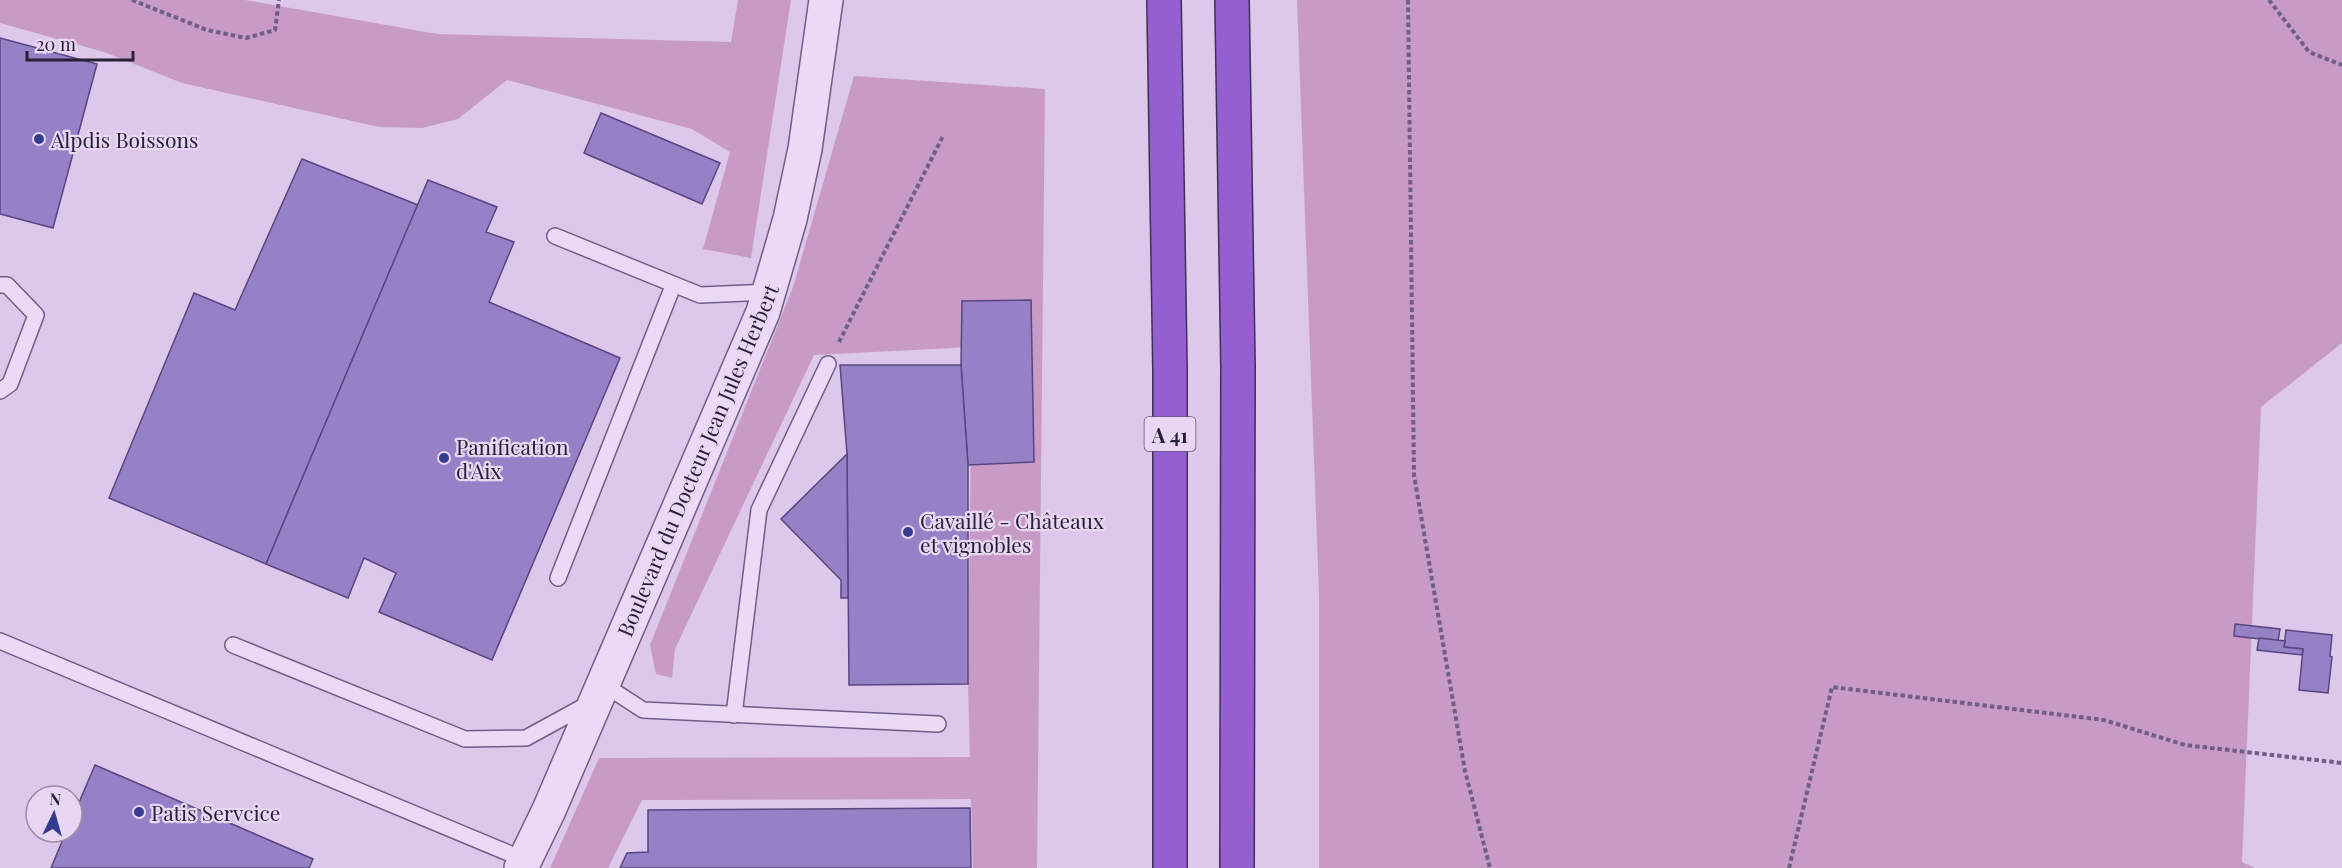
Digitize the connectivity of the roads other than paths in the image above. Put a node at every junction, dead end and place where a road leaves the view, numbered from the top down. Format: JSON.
{"nodes":[{"id":1,"x":826,"y":0,"type":"edge"},
{"id":2,"x":1164,"y":0,"type":"edge"},
{"id":3,"x":1232,"y":0,"type":"edge"},
{"id":4,"x":555,"y":236,"type":"dead end"},
{"id":5,"x":0,"y":285,"type":"edge"},
{"id":6,"x":673,"y":286,"type":"junction"},
{"id":7,"x":770,"y":292,"type":"junction"},
{"id":8,"x":828,"y":364,"type":"road end"},
{"id":9,"x":0,"y":391,"type":"edge"},
{"id":10,"x":558,"y":578,"type":"dead end"},
{"id":11,"x":0,"y":641,"type":"edge"},
{"id":12,"x":232,"y":645,"type":"dead end"},
{"id":13,"x":599,"y":692,"type":"junction"},
{"id":14,"x":734,"y":715,"type":"junction"},
{"id":15,"x":938,"y":724,"type":"dead end"},
{"id":16,"x":523,"y":864,"type":"edge"},
{"id":17,"x":1170,"y":868,"type":"edge"},
{"id":18,"x":1237,"y":868,"type":"edge"}],
"edges":[{"from":1,"to":7,"type":"street","name":"Boulevard du Docteur Jean Jules Herbert"},
{"from":2,"to":17,"type":"highway","number":"A 41"},
{"from":3,"to":18,"type":"highway"},
{"from":4,"to":6,"type":"lane"},
{"from":5,"to":9,"type":"lane"},
{"from":6,"to":7,"type":"lane"},
{"from":6,"to":10,"type":"lane"},
{"from":7,"to":13,"type":"street","name":"Boulevard du Docteur Jean Jules Herbert"},
{"from":8,"to":14,"type":"lane"},
{"from":11,"to":16,"type":"lane"},
{"from":12,"to":13,"type":"lane"},
{"from":13,"to":14,"type":"lane"},
{"from":13,"to":16,"type":"street","name":"Boulevard du Docteur Jean Jules Herbert"},
{"from":14,"to":15,"type":"lane"}]}
